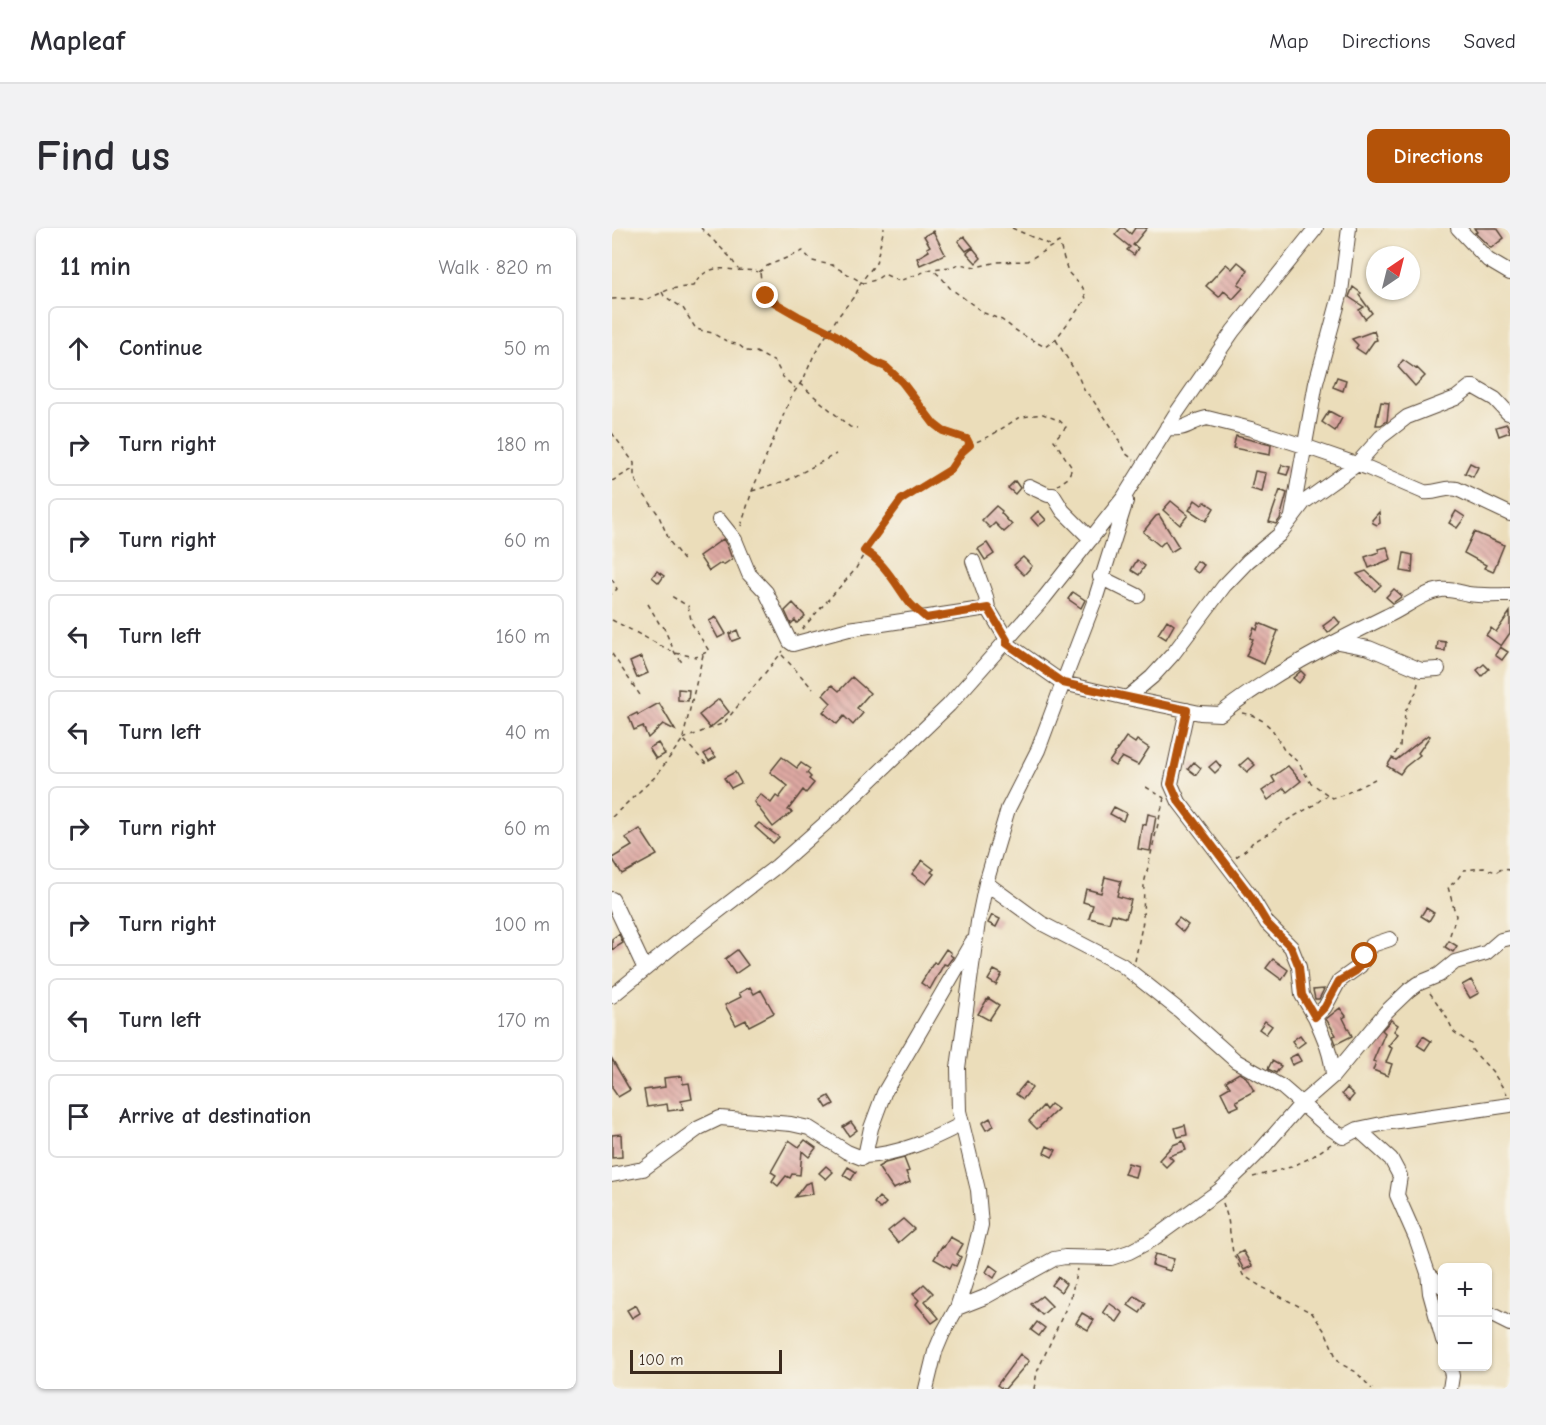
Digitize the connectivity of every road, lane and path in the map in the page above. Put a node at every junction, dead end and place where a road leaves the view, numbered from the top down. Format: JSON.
{"nodes":[{"id":1,"x":701,"y":228,"type":"edge"},
{"id":2,"x":884,"y":228,"type":"edge"},
{"id":3,"x":1012,"y":228,"type":"edge"},
{"id":4,"x":1316,"y":228,"type":"edge"},
{"id":5,"x":1348,"y":228,"type":"edge"},
{"id":6,"x":1458,"y":228,"type":"edge"},
{"id":7,"x":1052,"y":246,"type":"junction"},
{"id":8,"x":932,"y":269,"type":"junction"},
{"id":9,"x":738,"y":270,"type":"junction"},
{"id":10,"x":759,"y":272,"type":"junction"},
{"id":11,"x":1510,"y":273,"type":"edge"},
{"id":12,"x":861,"y":282,"type":"junction"},
{"id":13,"x":663,"y":292,"type":"junction"},
{"id":14,"x":612,"y":299,"type":"edge"},
{"id":15,"x":829,"y":331,"type":"junction"},
{"id":16,"x":1055,"y":340,"type":"junction"},
{"id":17,"x":800,"y":384,"type":"junction"},
{"id":18,"x":795,"y":388,"type":"junction"},
{"id":19,"x":1509,"y":413,"type":"edge"},
{"id":20,"x":857,"y":428,"type":"dead end"},
{"id":21,"x":1167,"y":428,"type":"junction"},
{"id":22,"x":612,"y":434,"type":"edge"},
{"id":23,"x":970,"y":445,"type":"junction"},
{"id":24,"x":1304,"y":446,"type":"junction"},
{"id":25,"x":836,"y":454,"type":"dead end"},
{"id":26,"x":1356,"y":465,"type":"junction"},
{"id":27,"x":635,"y":468,"type":"junction"},
{"id":28,"x":1144,"y":468,"type":"junction"},
{"id":29,"x":612,"y":481,"type":"edge"},
{"id":30,"x":1029,"y":486,"type":"dead end"},
{"id":31,"x":1131,"y":488,"type":"junction"},
{"id":32,"x":752,"y":491,"type":"junction"},
{"id":33,"x":1053,"y":495,"type":"junction"},
{"id":34,"x":1510,"y":514,"type":"edge"},
{"id":35,"x":1292,"y":516,"type":"junction"},
{"id":36,"x":719,"y":520,"type":"dead end"},
{"id":37,"x":1091,"y":539,"type":"junction"},
{"id":38,"x":736,"y":543,"type":"junction"},
{"id":39,"x":864,"y":551,"type":"junction"},
{"id":40,"x":974,"y":561,"type":"dead end"},
{"id":41,"x":686,"y":563,"type":"dead end"},
{"id":42,"x":1100,"y":577,"type":"junction"},
{"id":43,"x":612,"y":579,"type":"edge"},
{"id":44,"x":612,"y":594,"type":"edge"},
{"id":45,"x":1510,"y":595,"type":"edge"},
{"id":46,"x":671,"y":596,"type":"dead end"},
{"id":47,"x":1138,"y":596,"type":"dead end"},
{"id":48,"x":648,"y":604,"type":"dead end"},
{"id":49,"x":988,"y":608,"type":"junction"},
{"id":50,"x":926,"y":618,"type":"junction"},
{"id":51,"x":612,"y":620,"type":"edge"},
{"id":52,"x":790,"y":642,"type":"junction"},
{"id":53,"x":1006,"y":642,"type":"junction"},
{"id":54,"x":1338,"y":642,"type":"junction"},
{"id":55,"x":675,"y":653,"type":"junction"},
{"id":56,"x":612,"y":654,"type":"edge"},
{"id":57,"x":703,"y":654,"type":"junction"},
{"id":58,"x":781,"y":654,"type":"junction"},
{"id":59,"x":684,"y":665,"type":"dead end"},
{"id":60,"x":1438,"y":669,"type":"dead end"},
{"id":61,"x":1421,"y":670,"type":"junction"},
{"id":62,"x":1063,"y":683,"type":"junction"},
{"id":63,"x":813,"y":689,"type":"dead end"},
{"id":64,"x":642,"y":698,"type":"dead end"},
{"id":65,"x":1127,"y":698,"type":"junction"},
{"id":66,"x":1187,"y":710,"type":"junction"},
{"id":67,"x":1221,"y":714,"type":"junction"},
{"id":68,"x":683,"y":739,"type":"junction"},
{"id":69,"x":1395,"y":754,"type":"dead end"},
{"id":70,"x":708,"y":766,"type":"dead end"},
{"id":71,"x":1375,"y":779,"type":"dead end"},
{"id":72,"x":1171,"y":784,"type":"junction"},
{"id":73,"x":1146,"y":787,"type":"dead end"},
{"id":74,"x":1327,"y":795,"type":"junction"},
{"id":75,"x":1164,"y":798,"type":"junction"},
{"id":76,"x":612,"y":817,"type":"edge"},
{"id":77,"x":1224,"y":863,"type":"junction"},
{"id":78,"x":1510,"y":870,"type":"edge"},
{"id":79,"x":986,"y":883,"type":"junction"},
{"id":80,"x":612,"y":899,"type":"edge"},
{"id":81,"x":977,"y":934,"type":"junction"},
{"id":82,"x":1450,"y":935,"type":"dead end"},
{"id":83,"x":1510,"y":938,"type":"edge"},
{"id":84,"x":1390,"y":939,"type":"dead end"},
{"id":85,"x":645,"y":969,"type":"junction"},
{"id":86,"x":1134,"y":974,"type":"junction"},
{"id":87,"x":1422,"y":982,"type":"junction"},
{"id":88,"x":612,"y":996,"type":"edge"},
{"id":89,"x":1315,"y":1017,"type":"junction"},
{"id":90,"x":1333,"y":1076,"type":"junction"},
{"id":91,"x":1510,"y":1097,"type":"edge"},
{"id":92,"x":1302,"y":1103,"type":"junction"},
{"id":93,"x":1510,"y":1105,"type":"edge"},
{"id":94,"x":962,"y":1124,"type":"junction"},
{"id":95,"x":1358,"y":1129,"type":"junction"},
{"id":96,"x":1343,"y":1137,"type":"junction"},
{"id":97,"x":865,"y":1155,"type":"junction"},
{"id":98,"x":612,"y":1175,"type":"edge"},
{"id":99,"x":1248,"y":1178,"type":"dead end"},
{"id":100,"x":1219,"y":1191,"type":"junction"},
{"id":101,"x":1080,"y":1257,"type":"junction"},
{"id":102,"x":1428,"y":1273,"type":"junction"},
{"id":103,"x":1438,"y":1282,"type":"edge"},
{"id":104,"x":957,"y":1308,"type":"junction"},
{"id":105,"x":1492,"y":1315,"type":"edge"},
{"id":106,"x":1438,"y":1322,"type":"edge"},
{"id":107,"x":1510,"y":1324,"type":"edge"},
{"id":108,"x":1451,"y":1371,"type":"edge"},
{"id":109,"x":926,"y":1389,"type":"edge"},
{"id":110,"x":1034,"y":1389,"type":"edge"},
{"id":111,"x":1372,"y":1389,"type":"edge"},
{"id":112,"x":1450,"y":1389,"type":"edge"}],
"edges":[{"from":1,"to":9,"type":"path"},
{"from":2,"to":12,"type":"path"},
{"from":3,"to":7,"type":"path"},
{"from":4,"to":21,"type":"street"},
{"from":5,"to":24,"type":"street"},
{"from":6,"to":11,"type":"street"},
{"from":7,"to":8,"type":"path"},
{"from":7,"to":16,"type":"path"},
{"from":8,"to":12,"type":"path"},
{"from":8,"to":16,"type":"path"},
{"from":9,"to":10,"type":"path"},
{"from":9,"to":13,"type":"path"},
{"from":10,"to":12,"type":"path"},
{"from":10,"to":15,"type":"path"},
{"from":12,"to":15,"type":"path"},
{"from":13,"to":14,"type":"path"},
{"from":13,"to":18,"type":"path"},
{"from":15,"to":17,"type":"path"},
{"from":15,"to":23,"type":"path"},
{"from":16,"to":28,"type":"path"},
{"from":17,"to":18,"type":"path"},
{"from":17,"to":20,"type":"path"},
{"from":18,"to":32,"type":"path"},
{"from":19,"to":26,"type":"street"},
{"from":21,"to":24,"type":"street"},
{"from":21,"to":28,"type":"street"},
{"from":22,"to":27,"type":"path"},
{"from":23,"to":33,"type":"path"},
{"from":23,"to":39,"type":"path"},
{"from":24,"to":26,"type":"street"},
{"from":24,"to":35,"type":"street"},
{"from":25,"to":32,"type":"path"},
{"from":26,"to":34,"type":"street"},
{"from":26,"to":35,"type":"street"},
{"from":27,"to":29,"type":"path"},
{"from":27,"to":41,"type":"path"},
{"from":28,"to":31,"type":"street"},
{"from":30,"to":33,"type":"street"},
{"from":31,"to":37,"type":"street"},
{"from":31,"to":42,"type":"street"},
{"from":32,"to":38,"type":"path"},
{"from":33,"to":37,"type":"street"},
{"from":35,"to":65,"type":"street"},
{"from":36,"to":38,"type":"street"},
{"from":37,"to":53,"type":"street"},
{"from":38,"to":52,"type":"street"},
{"from":39,"to":50,"type":"path"},
{"from":39,"to":52,"type":"path"},
{"from":40,"to":49,"type":"street"},
{"from":42,"to":47,"type":"street"},
{"from":42,"to":62,"type":"street"},
{"from":43,"to":44,"type":"path"},
{"from":45,"to":54,"type":"street"},
{"from":46,"to":57,"type":"path"},
{"from":48,"to":55,"type":"path"},
{"from":49,"to":50,"type":"street"},
{"from":49,"to":53,"type":"street"},
{"from":50,"to":52,"type":"street"},
{"from":51,"to":55,"type":"path"},
{"from":52,"to":58,"type":"path"},
{"from":53,"to":62,"type":"street"},
{"from":53,"to":85,"type":"street"},
{"from":54,"to":61,"type":"street"},
{"from":54,"to":67,"type":"street"},
{"from":55,"to":57,"type":"path"},
{"from":55,"to":59,"type":"path"},
{"from":56,"to":64,"type":"path"},
{"from":57,"to":68,"type":"path"},
{"from":58,"to":63,"type":"path"},
{"from":58,"to":68,"type":"path"},
{"from":60,"to":61,"type":"street"},
{"from":61,"to":69,"type":"path"},
{"from":62,"to":65,"type":"street"},
{"from":62,"to":79,"type":"street"},
{"from":65,"to":66,"type":"street"},
{"from":66,"to":67,"type":"street"},
{"from":66,"to":72,"type":"street"},
{"from":67,"to":74,"type":"path"},
{"from":68,"to":70,"type":"path"},
{"from":68,"to":76,"type":"path"},
{"from":71,"to":74,"type":"path"},
{"from":72,"to":75,"type":"path"},
{"from":72,"to":77,"type":"street"},
{"from":73,"to":75,"type":"path"},
{"from":74,"to":77,"type":"path"},
{"from":75,"to":86,"type":"path"},
{"from":77,"to":89,"type":"street"},
{"from":78,"to":82,"type":"path"},
{"from":79,"to":81,"type":"street"},
{"from":79,"to":86,"type":"street"},
{"from":80,"to":85,"type":"street"},
{"from":81,"to":94,"type":"street"},
{"from":81,"to":97,"type":"street"},
{"from":83,"to":87,"type":"street"},
{"from":84,"to":89,"type":"street"},
{"from":85,"to":88,"type":"street"},
{"from":86,"to":92,"type":"street"},
{"from":87,"to":90,"type":"street"},
{"from":87,"to":91,"type":"path"},
{"from":89,"to":90,"type":"street"},
{"from":90,"to":92,"type":"street"},
{"from":92,"to":96,"type":"street"},
{"from":92,"to":100,"type":"street"},
{"from":93,"to":95,"type":"street"},
{"from":94,"to":97,"type":"street"},
{"from":94,"to":104,"type":"street"},
{"from":95,"to":96,"type":"street"},
{"from":95,"to":102,"type":"street"},
{"from":96,"to":99,"type":"path"},
{"from":97,"to":98,"type":"street"},
{"from":100,"to":101,"type":"street"},
{"from":100,"to":111,"type":"path"},
{"from":101,"to":104,"type":"street"},
{"from":101,"to":110,"type":"path"},
{"from":102,"to":103,"type":"street"},
{"from":102,"to":106,"type":"street"},
{"from":104,"to":109,"type":"street"},
{"from":105,"to":107,"type":"street"},
{"from":108,"to":112,"type":"street"}]}
